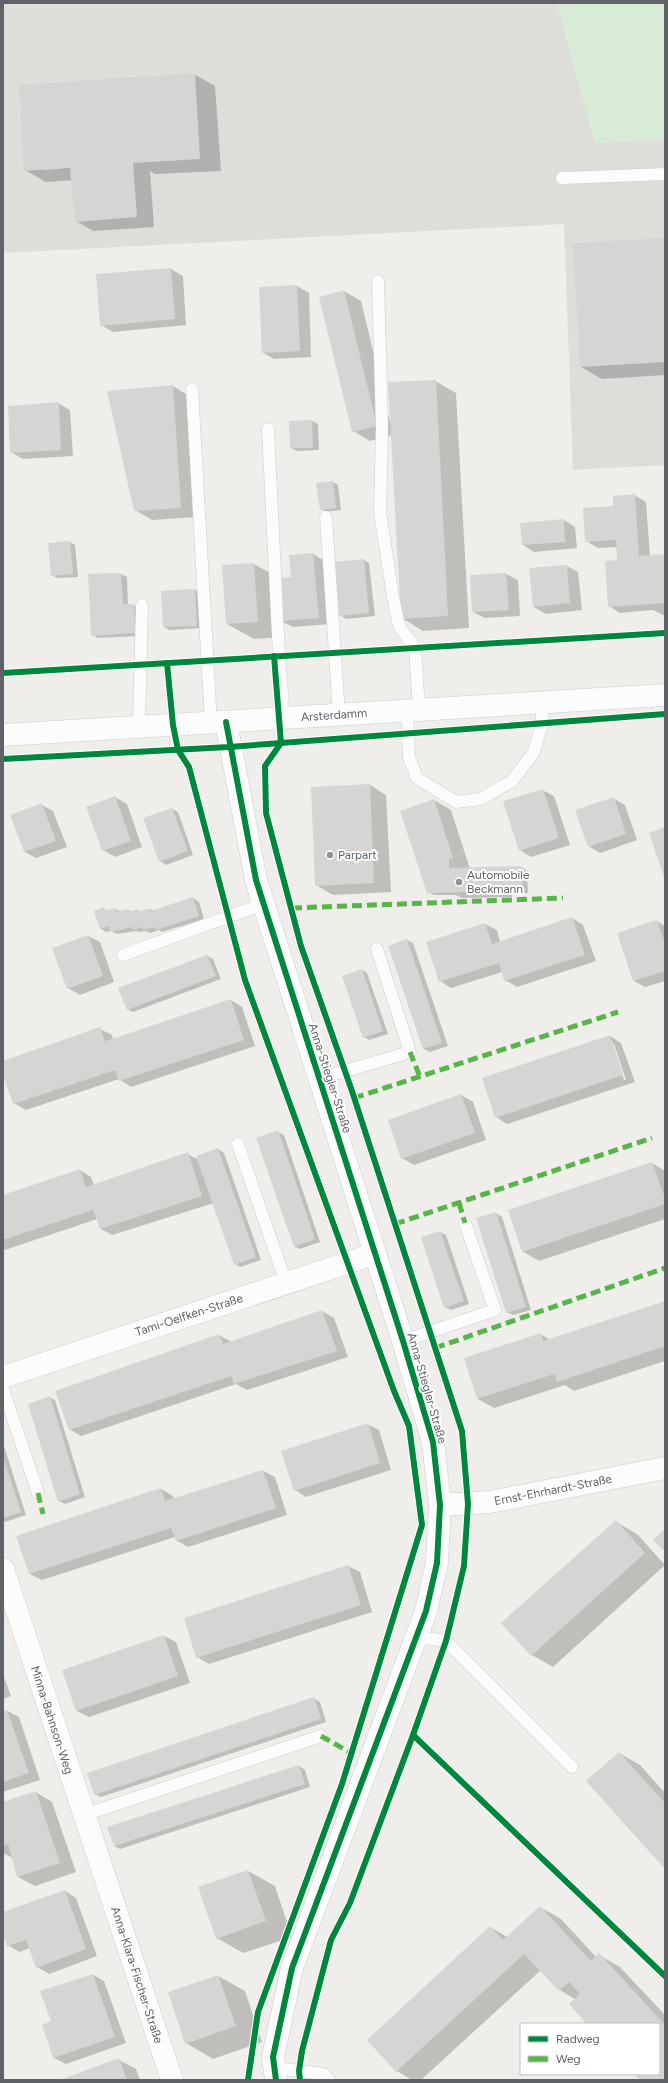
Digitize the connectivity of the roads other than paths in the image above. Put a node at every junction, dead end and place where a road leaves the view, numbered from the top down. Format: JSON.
{"nodes":[{"id":1,"x":665,"y":174,"type":"edge"},
{"id":2,"x":562,"y":178,"type":"dead end"},
{"id":3,"x":378,"y":281,"type":"dead end"},
{"id":4,"x":192,"y":389,"type":"dead end"},
{"id":5,"x":268,"y":429,"type":"dead end"},
{"id":6,"x":326,"y":517,"type":"dead end"},
{"id":7,"x":142,"y":605,"type":"dead end"},
{"id":8,"x":665,"y":694,"type":"edge"},
{"id":9,"x":542,"y":702,"type":"junction"},
{"id":10,"x":413,"y":710,"type":"junction"},
{"id":11,"x":339,"y":715,"type":"junction"},
{"id":12,"x":284,"y":719,"type":"junction"},
{"id":13,"x":218,"y":723,"type":"junction"},
{"id":14,"x":139,"y":727,"type":"junction"},
{"id":15,"x":3,"y":735,"type":"edge"},
{"id":16,"x":263,"y":904,"type":"junction"},
{"id":17,"x":377,"y":949,"type":"dead end"},
{"id":18,"x":123,"y":955,"type":"dead end"},
{"id":19,"x":318,"y":1079,"type":"junction"},
{"id":20,"x":238,"y":1144,"type":"dead end"},
{"id":21,"x":465,"y":1223,"type":"dead end"},
{"id":22,"x":374,"y":1254,"type":"junction"},
{"id":23,"x":286,"y":1283,"type":"junction"},
{"id":24,"x":403,"y":1341,"type":"junction"},
{"id":25,"x":3,"y":1377,"type":"edge"},
{"id":26,"x":3,"y":1389,"type":"edge"},
{"id":27,"x":665,"y":1468,"type":"edge"},
{"id":28,"x":38,"y":1493,"type":"dead end"},
{"id":29,"x":440,"y":1505,"type":"junction"},
{"id":30,"x":3,"y":1569,"type":"edge"},
{"id":31,"x":417,"y":1637,"type":"junction"},
{"id":32,"x":321,"y":1736,"type":"dead end"},
{"id":33,"x":572,"y":1767,"type":"dead end"},
{"id":34,"x":84,"y":1815,"type":"junction"},
{"id":35,"x":102,"y":1870,"type":"joint"},
{"id":36,"x":276,"y":2074,"type":"edge"},
{"id":37,"x":172,"y":2080,"type":"edge"},
{"id":38,"x":329,"y":2080,"type":"edge"}],
"edges":[{"from":1,"to":2,"type":"lane"},
{"from":3,"to":10,"type":"lane"},
{"from":4,"to":13,"type":"lane"},
{"from":5,"to":12,"type":"lane"},
{"from":6,"to":11,"type":"lane"},
{"from":7,"to":14,"type":"lane"},
{"from":8,"to":9,"type":"street","name":"Arsterdamm"},
{"from":9,"to":10,"type":"street","name":"Arsterdamm"},
{"from":9,"to":10,"type":"lane"},
{"from":10,"to":11,"type":"street","name":"Arsterdamm"},
{"from":11,"to":12,"type":"street","name":"Arsterdamm"},
{"from":12,"to":13,"type":"street","name":"Arsterdamm"},
{"from":13,"to":14,"type":"street","name":"Arsterdamm"},
{"from":13,"to":16,"type":"street","name":"Anna-Stiegler-Straße"},
{"from":14,"to":15,"type":"street","name":"Arsterdamm"},
{"from":16,"to":18,"type":"lane"},
{"from":16,"to":19,"type":"street","name":"Anna-Stiegler-Straße"},
{"from":17,"to":19,"type":"lane"},
{"from":19,"to":22,"type":"street","name":"Anna-Stiegler-Straße"},
{"from":20,"to":23,"type":"lane"},
{"from":21,"to":24,"type":"lane"},
{"from":22,"to":23,"type":"street","name":"Tami-Oelfken-Straße"},
{"from":22,"to":24,"type":"street","name":"Anna-Stiegler-Straße"},
{"from":23,"to":25,"type":"street","name":"Tami-Oelfken-Straße"},
{"from":24,"to":29,"type":"street","name":"Anna-Stiegler-Straße"},
{"from":26,"to":28,"type":"lane"},
{"from":27,"to":29,"type":"street","name":"Ernst-Ehrhardt-Straße"},
{"from":29,"to":31,"type":"street","name":"Anna-Stiegler-Straße"},
{"from":30,"to":34,"type":"street","name":"Minna-Bahnson-Weg"},
{"from":31,"to":33,"type":"lane"},
{"from":31,"to":36,"type":"street","name":"Anna-Stiegler-Straße"},
{"from":32,"to":34,"type":"lane"},
{"from":34,"to":35,"type":"street","name":"Minna-Bahnson-Weg"},
{"from":35,"to":37,"type":"street","name":"Anna-Klara-Fischer-Straße"},
{"from":36,"to":38,"type":"lane"}]}
